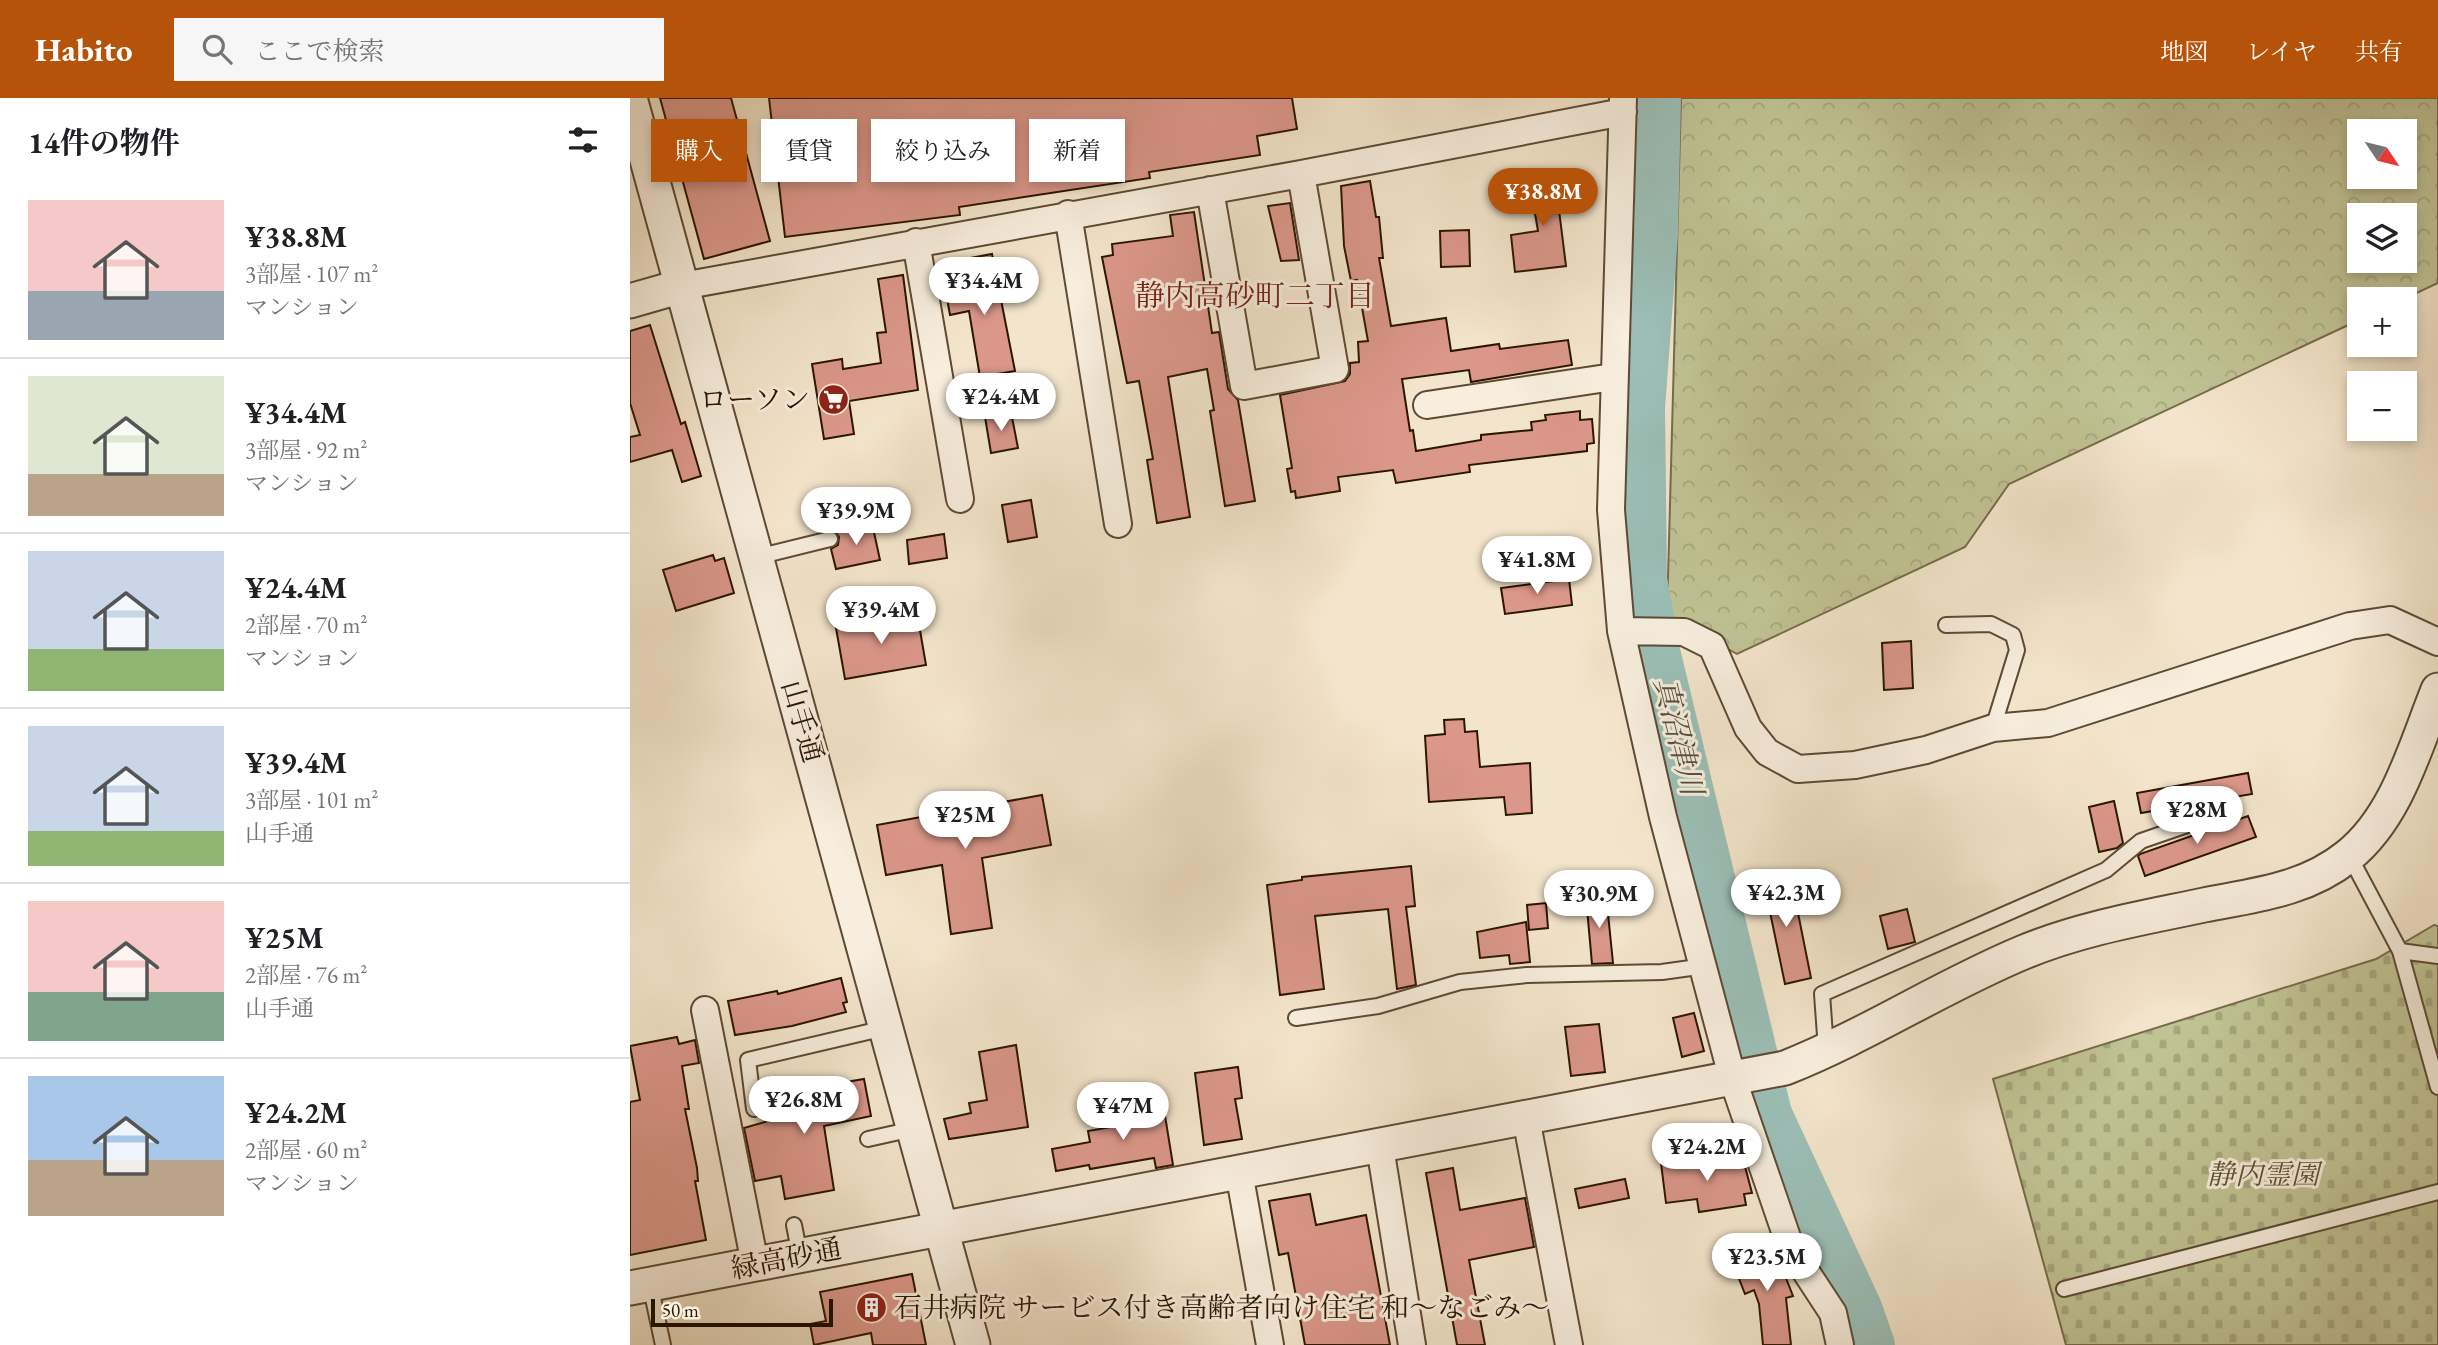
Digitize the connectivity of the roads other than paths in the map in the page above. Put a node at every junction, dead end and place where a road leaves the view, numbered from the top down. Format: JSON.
{"nodes":[{"id":1,"x":630,"y":99,"type":"edge"},
{"id":2,"x":1623,"y":105,"type":"edge"},
{"id":3,"x":1301,"y":174,"type":"junction"},
{"id":4,"x":1210,"y":190,"type":"junction"},
{"id":5,"x":1068,"y":214,"type":"junction"},
{"id":6,"x":916,"y":242,"type":"junction"},
{"id":7,"x":682,"y":286,"type":"junction"},
{"id":8,"x":630,"y":301,"type":"edge"},
{"id":9,"x":1613,"y":377,"type":"junction"},
{"id":10,"x":1427,"y":405,"type":"dead end"},
{"id":11,"x":960,"y":499,"type":"dead end"},
{"id":12,"x":1118,"y":524,"type":"dead end"},
{"id":13,"x":830,"y":539,"type":"dead end"},
{"id":14,"x":757,"y":557,"type":"junction"},
{"id":15,"x":1946,"y":625,"type":"dead end"},
{"id":16,"x":1629,"y":631,"type":"junction"},
{"id":17,"x":2438,"y":642,"type":"edge"},
{"id":18,"x":2438,"y":690,"type":"edge"},
{"id":19,"x":1993,"y":728,"type":"junction"},
{"id":20,"x":2231,"y":810,"type":"dead end"},
{"id":21,"x":2349,"y":855,"type":"junction"},
{"id":22,"x":2400,"y":951,"type":"junction"},
{"id":23,"x":2438,"y":956,"type":"edge"},
{"id":24,"x":1705,"y":966,"type":"junction"},
{"id":25,"x":705,"y":1010,"type":"dead end"},
{"id":26,"x":1296,"y":1018,"type":"dead end"},
{"id":27,"x":885,"y":1028,"type":"junction"},
{"id":28,"x":1826,"y":1051,"type":"junction"},
{"id":29,"x":1739,"y":1078,"type":"junction"},
{"id":30,"x":2438,"y":1087,"type":"edge"},
{"id":31,"x":754,"y":1109,"type":"dead end"},
{"id":32,"x":1526,"y":1118,"type":"junction"},
{"id":33,"x":914,"y":1129,"type":"junction"},
{"id":34,"x":868,"y":1139,"type":"dead end"},
{"id":35,"x":1380,"y":1147,"type":"junction"},
{"id":36,"x":1239,"y":1172,"type":"junction"},
{"id":37,"x":2438,"y":1192,"type":"edge"},
{"id":38,"x":941,"y":1229,"type":"junction"},
{"id":39,"x":755,"y":1264,"type":"junction"},
{"id":40,"x":640,"y":1286,"type":"edge"},
{"id":41,"x":2064,"y":1289,"type":"dead end"},
{"id":42,"x":663,"y":1345,"type":"edge"},
{"id":43,"x":973,"y":1345,"type":"edge"},
{"id":44,"x":1270,"y":1345,"type":"edge"},
{"id":45,"x":1412,"y":1345,"type":"edge"},
{"id":46,"x":1569,"y":1345,"type":"edge"},
{"id":47,"x":1840,"y":1345,"type":"edge"}],
"edges":[{"from":1,"to":7,"type":"street","name":"山手通"},
{"from":2,"to":3,"type":"street"},
{"from":2,"to":9,"type":"street"},
{"from":3,"to":4,"type":"street"},
{"from":3,"to":4,"type":"street"},
{"from":4,"to":5,"type":"street"},
{"from":5,"to":6,"type":"street"},
{"from":5,"to":12,"type":"street"},
{"from":6,"to":7,"type":"street"},
{"from":6,"to":11,"type":"street"},
{"from":7,"to":8,"type":"street"},
{"from":7,"to":14,"type":"street","name":"山手通"},
{"from":9,"to":10,"type":"street"},
{"from":9,"to":16,"type":"street"},
{"from":13,"to":14,"type":"lane"},
{"from":14,"to":27,"type":"street","name":"山手通"},
{"from":15,"to":19,"type":"lane"},
{"from":16,"to":19,"type":"street"},
{"from":16,"to":24,"type":"street"},
{"from":17,"to":19,"type":"street"},
{"from":18,"to":21,"type":"street","name":"緑高砂通"},
{"from":20,"to":28,"type":"lane"},
{"from":21,"to":22,"type":"lane"},
{"from":21,"to":28,"type":"street","name":"緑高砂通"},
{"from":22,"to":23,"type":"lane"},
{"from":22,"to":30,"type":"lane"},
{"from":24,"to":26,"type":"lane"},
{"from":24,"to":29,"type":"street"},
{"from":25,"to":39,"type":"street"},
{"from":27,"to":31,"type":"lane"},
{"from":27,"to":33,"type":"street","name":"山手通"},
{"from":28,"to":29,"type":"street","name":"緑高砂通"},
{"from":29,"to":32,"type":"street","name":"緑高砂通"},
{"from":29,"to":47,"type":"street"},
{"from":32,"to":35,"type":"street","name":"緑高砂通"},
{"from":32,"to":46,"type":"street"},
{"from":33,"to":34,"type":"lane"},
{"from":33,"to":38,"type":"street","name":"山手通"},
{"from":35,"to":36,"type":"street","name":"緑高砂通"},
{"from":35,"to":45,"type":"street"},
{"from":36,"to":38,"type":"street","name":"緑高砂通"},
{"from":36,"to":44,"type":"street"},
{"from":37,"to":41,"type":"lane"},
{"from":38,"to":39,"type":"street","name":"緑高砂通"},
{"from":38,"to":43,"type":"street","name":"山手通"},
{"from":39,"to":40,"type":"street","name":"緑高砂通"},
{"from":40,"to":42,"type":"lane"}]}
